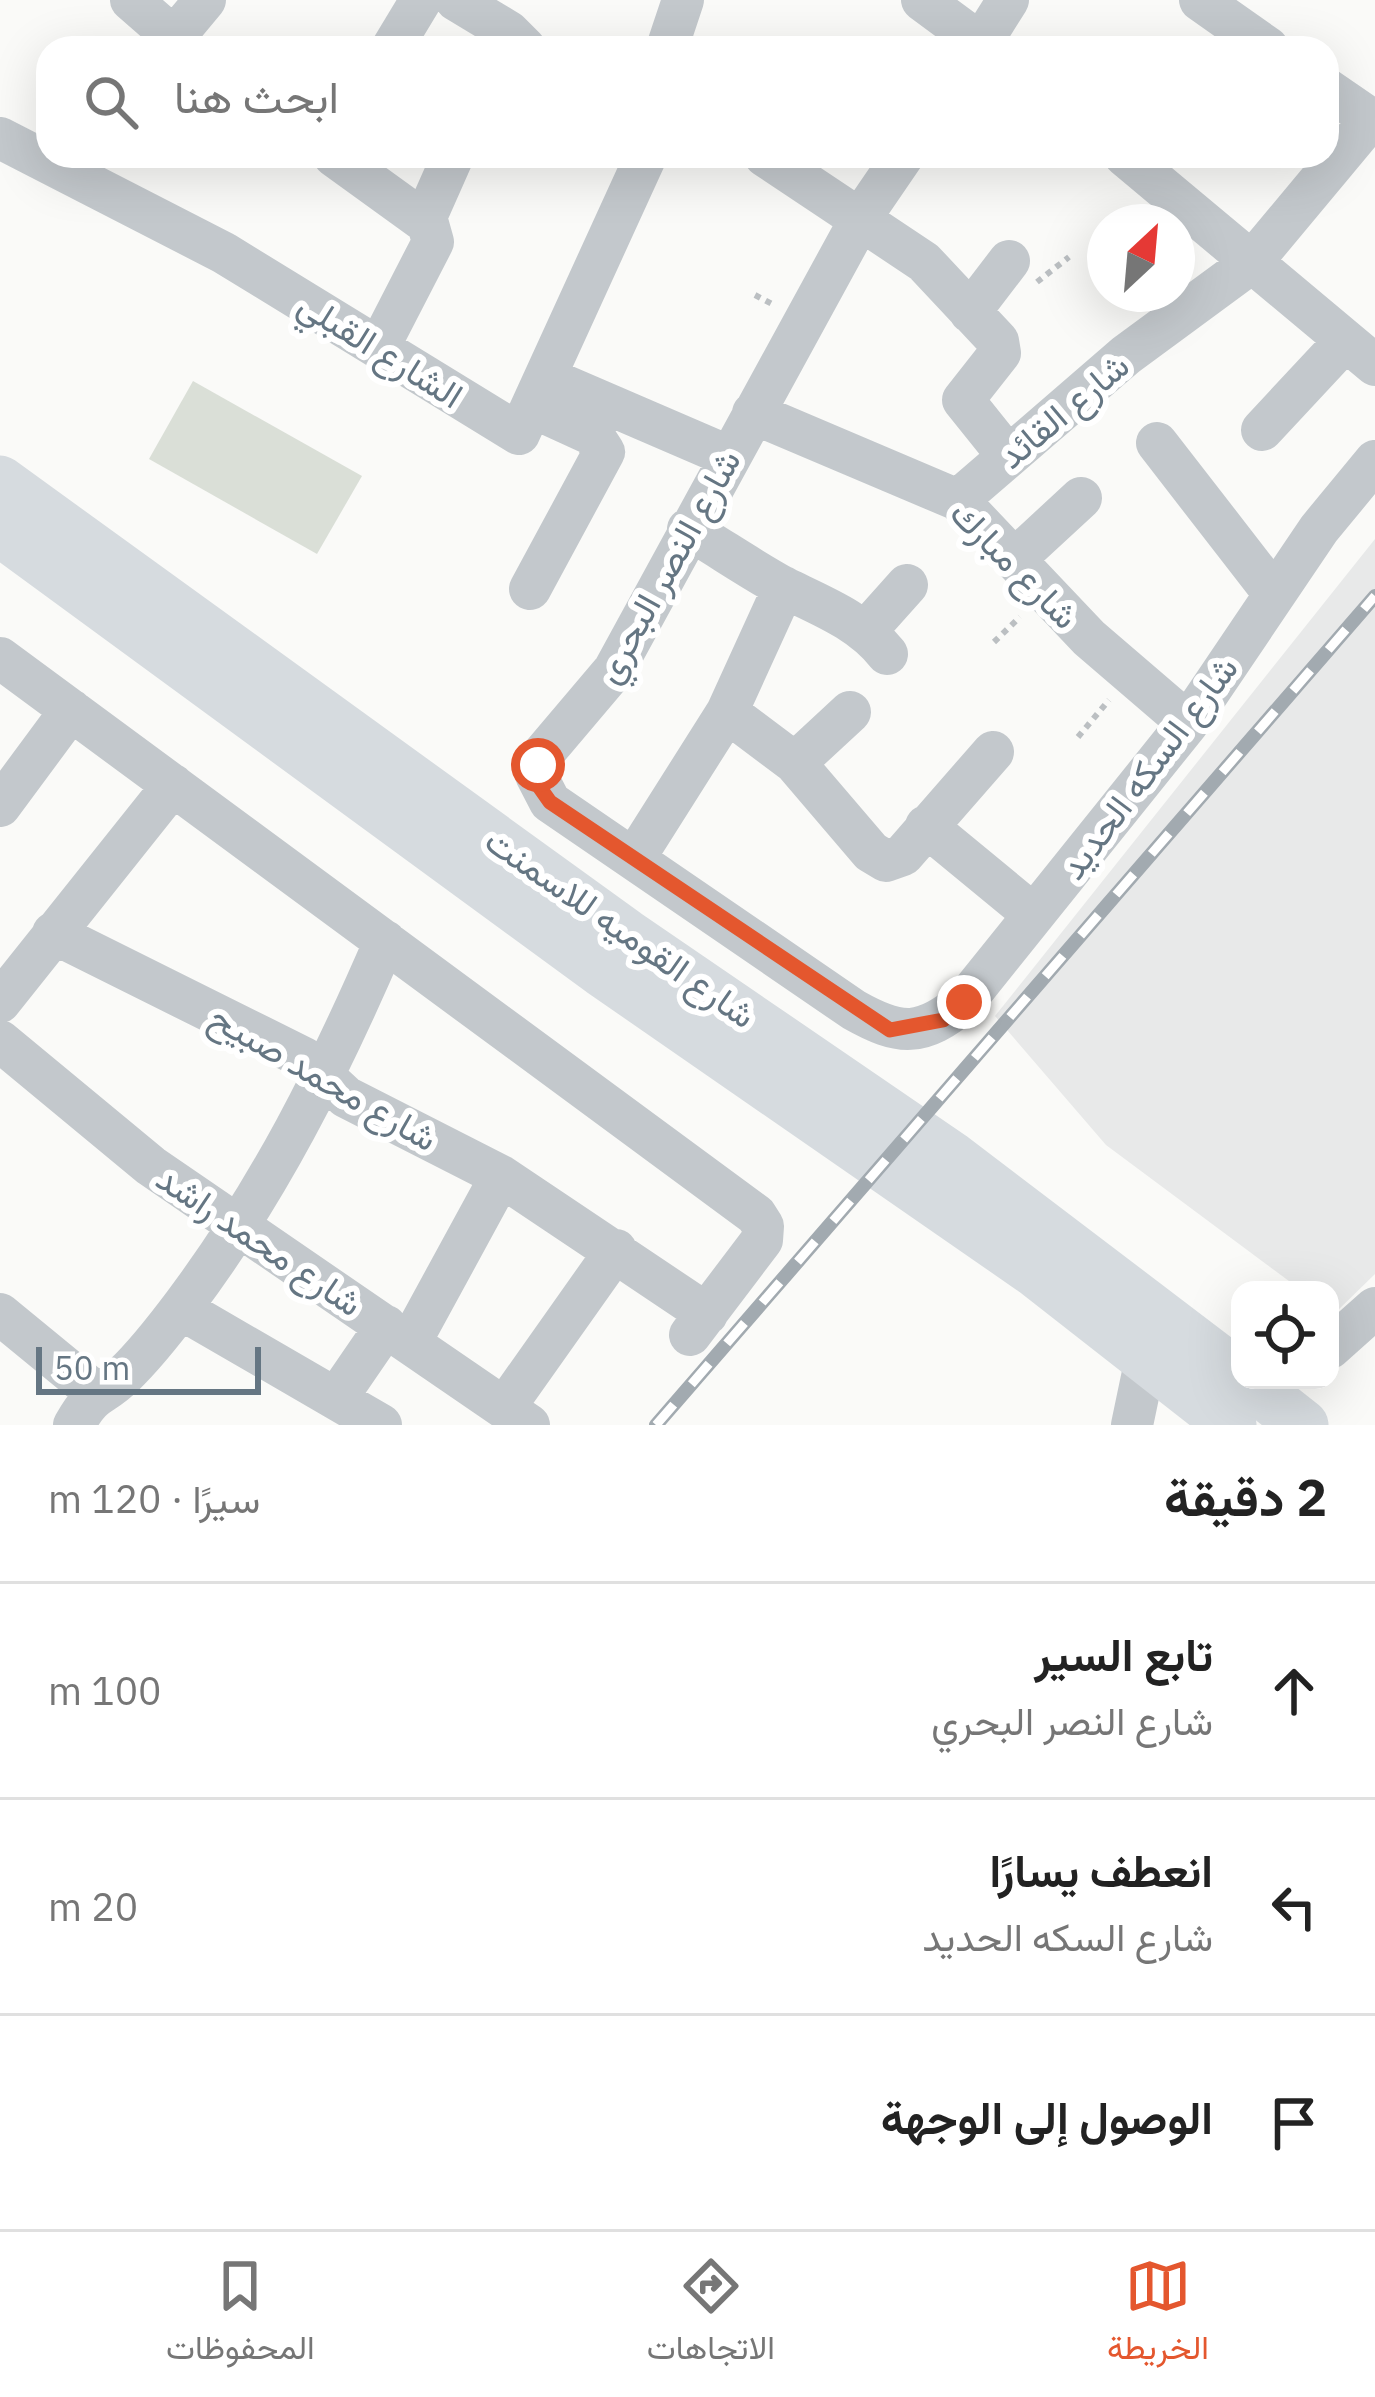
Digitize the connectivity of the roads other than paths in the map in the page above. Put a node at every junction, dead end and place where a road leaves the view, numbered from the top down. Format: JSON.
{"nodes":[{"id":1,"x":131,"y":0,"type":"edge"},
{"id":2,"x":205,"y":0,"type":"edge"},
{"id":3,"x":421,"y":0,"type":"edge"},
{"id":4,"x":456,"y":0,"type":"edge"},
{"id":5,"x":682,"y":0,"type":"edge"},
{"id":6,"x":922,"y":0,"type":"edge"},
{"id":7,"x":1008,"y":0,"type":"edge"},
{"id":8,"x":1201,"y":0,"type":"edge"},
{"id":9,"x":165,"y":36,"type":"edge"},
{"id":10,"x":180,"y":36,"type":"edge"},
{"id":11,"x":399,"y":36,"type":"edge"},
{"id":12,"x":503,"y":36,"type":"edge"},
{"id":13,"x":671,"y":36,"type":"edge"},
{"id":14,"x":969,"y":36,"type":"edge"},
{"id":15,"x":988,"y":36,"type":"edge"},
{"id":16,"x":1251,"y":36,"type":"edge"},
{"id":17,"x":1339,"y":97,"type":"edge"},
{"id":18,"x":1373,"y":120,"type":"edge"},
{"id":19,"x":0,"y":138,"type":"edge"},
{"id":20,"x":36,"y":151,"type":"edge"},
{"id":21,"x":1339,"y":160,"type":"edge"},
{"id":22,"x":79,"y":168,"type":"edge"},
{"id":23,"x":351,"y":168,"type":"edge"},
{"id":24,"x":448,"y":168,"type":"edge"},
{"id":25,"x":641,"y":168,"type":"edge"},
{"id":26,"x":784,"y":168,"type":"edge"},
{"id":27,"x":895,"y":168,"type":"edge"},
{"id":28,"x":1139,"y":168,"type":"edge"},
{"id":29,"x":1332,"y":168,"type":"edge"},
{"id":30,"x":862,"y":216,"type":"junction"},
{"id":31,"x":428,"y":224,"type":"junction"},
{"id":32,"x":1009,"y":261,"type":"dead end"},
{"id":33,"x":1251,"y":263,"type":"junction"},
{"id":34,"x":970,"y":312,"type":"junction"},
{"id":35,"x":380,"y":345,"type":"junction"},
{"id":36,"x":1360,"y":354,"type":"edge"},
{"id":37,"x":540,"y":393,"type":"junction"},
{"id":38,"x":753,"y":413,"type":"junction"},
{"id":39,"x":1262,"y":430,"type":"dead end"},
{"id":40,"x":1157,"y":443,"type":"dead end"},
{"id":41,"x":728,"y":456,"type":"junction"},
{"id":42,"x":1008,"y":456,"type":"junction"},
{"id":43,"x":1375,"y":461,"type":"edge"},
{"id":44,"x":0,"y":481,"type":"edge"},
{"id":45,"x":1081,"y":498,"type":"dead end"},
{"id":46,"x":958,"y":500,"type":"junction"},
{"id":47,"x":688,"y":529,"type":"junction"},
{"id":48,"x":0,"y":531,"type":"edge"},
{"id":49,"x":1016,"y":559,"type":"junction"},
{"id":50,"x":907,"y":585,"type":"dead end"},
{"id":51,"x":784,"y":587,"type":"junction"},
{"id":52,"x":530,"y":589,"type":"dead end"},
{"id":53,"x":1274,"y":594,"type":"junction"},
{"id":54,"x":0,"y":658,"type":"edge"},
{"id":55,"x":71,"y":710,"type":"junction"},
{"id":56,"x":727,"y":712,"type":"junction"},
{"id":57,"x":850,"y":712,"type":"dead end"},
{"id":58,"x":1188,"y":723,"type":"junction"},
{"id":59,"x":992,"y":752,"type":"dead end"},
{"id":60,"x":795,"y":763,"type":"junction"},
{"id":61,"x":173,"y":785,"type":"junction"},
{"id":62,"x":0,"y":806,"type":"edge"},
{"id":63,"x":926,"y":826,"type":"junction"},
{"id":64,"x":634,"y":859,"type":"junction"},
{"id":65,"x":1034,"y":915,"type":"junction"},
{"id":66,"x":53,"y":933,"type":"junction"},
{"id":67,"x":385,"y":941,"type":"junction"},
{"id":68,"x":0,"y":1002,"type":"edge"},
{"id":69,"x":890,"y":1030,"type":"joint"},
{"id":70,"x":0,"y":1041,"type":"edge"},
{"id":71,"x":326,"y":1078,"type":"junction"},
{"id":72,"x":869,"y":1129,"type":"junction"},
{"id":73,"x":501,"y":1176,"type":"junction"},
{"id":74,"x":241,"y":1226,"type":"junction"},
{"id":75,"x":616,"y":1250,"type":"junction"},
{"id":76,"x":1046,"y":1253,"type":"junction"},
{"id":77,"x":1375,"y":1308,"type":"edge"},
{"id":78,"x":181,"y":1309,"type":"junction"},
{"id":79,"x":0,"y":1314,"type":"edge"},
{"id":80,"x":398,"y":1334,"type":"junction"},
{"id":81,"x":1339,"y":1340,"type":"edge"},
{"id":82,"x":1146,"y":1358,"type":"junction"},
{"id":83,"x":338,"y":1396,"type":"junction"},
{"id":84,"x":1272,"y":1404,"type":"edge"},
{"id":85,"x":84,"y":1408,"type":"edge"},
{"id":86,"x":517,"y":1416,"type":"edge"},
{"id":87,"x":381,"y":1425,"type":"edge"},
{"id":88,"x":1132,"y":1425,"type":"edge"}],
"edges":[{"from":1,"to":9,"type":"street"},
{"from":2,"to":10,"type":"street"},
{"from":3,"to":11,"type":"street"},
{"from":4,"to":12,"type":"street"},
{"from":5,"to":13,"type":"street"},
{"from":6,"to":14,"type":"street"},
{"from":7,"to":15,"type":"street"},
{"from":8,"to":16,"type":"street"},
{"from":17,"to":18,"type":"street"},
{"from":18,"to":21,"type":"street","name":"شارع القائد"},
{"from":19,"to":20,"type":"street","name":"الشارع القبلي"},
{"from":22,"to":35,"type":"street","name":"الشارع القبلي"},
{"from":23,"to":31,"type":"street"},
{"from":24,"to":31,"type":"street"},
{"from":25,"to":37,"type":"street"},
{"from":26,"to":30,"type":"street"},
{"from":27,"to":30,"type":"street","name":"شارع النصر البحري"},
{"from":28,"to":33,"type":"street"},
{"from":29,"to":33,"type":"street","name":"شارع القائد"},
{"from":30,"to":34,"type":"street"},
{"from":30,"to":38,"type":"street","name":"شارع النصر البحري"},
{"from":31,"to":35,"type":"street"},
{"from":32,"to":34,"type":"street"},
{"from":33,"to":36,"type":"street"},
{"from":33,"to":42,"type":"street","name":"شارع القائد"},
{"from":34,"to":42,"type":"street"},
{"from":35,"to":37,"type":"street","name":"الشارع القبلي"},
{"from":36,"to":39,"type":"street"},
{"from":37,"to":41,"type":"street"},
{"from":37,"to":52,"type":"street"},
{"from":38,"to":41,"type":"street","name":"شارع النصر البحري"},
{"from":38,"to":46,"type":"street","name":"شارع مبارك"},
{"from":40,"to":53,"type":"street"},
{"from":41,"to":47,"type":"street","name":"شارع النصر البحري"},
{"from":42,"to":46,"type":"street","name":"شارع القائد"},
{"from":43,"to":53,"type":"street","name":"شارع السكه الحديد"},
{"from":44,"to":72,"type":"main road","name":"شارع القوميه للاسمنت"},
{"from":45,"to":49,"type":"street"},
{"from":46,"to":49,"type":"street","name":"شارع مبارك"},
{"from":47,"to":51,"type":"street"},
{"from":47,"to":64,"type":"street","name":"شارع النصر البحري"},
{"from":48,"to":72,"type":"main road","name":"شارع القوميه للاسمنت"},
{"from":49,"to":58,"type":"street","name":"شارع مبارك"},
{"from":50,"to":51,"type":"street"},
{"from":51,"to":56,"type":"street"},
{"from":53,"to":58,"type":"street","name":"شارع السكه الحديد"},
{"from":54,"to":55,"type":"street"},
{"from":55,"to":61,"type":"street"},
{"from":55,"to":62,"type":"street"},
{"from":56,"to":60,"type":"street"},
{"from":56,"to":64,"type":"street"},
{"from":57,"to":60,"type":"street"},
{"from":58,"to":65,"type":"street","name":"شارع السكه الحديد"},
{"from":59,"to":63,"type":"street"},
{"from":60,"to":63,"type":"street"},
{"from":61,"to":66,"type":"street"},
{"from":61,"to":67,"type":"street"},
{"from":63,"to":65,"type":"street"},
{"from":64,"to":69,"type":"street","name":"شارع النصر البحري"},
{"from":65,"to":69,"type":"street","name":"شارع السكه الحديد"},
{"from":66,"to":68,"type":"street"},
{"from":66,"to":71,"type":"street","name":"شارع محمد صبيح"},
{"from":67,"to":71,"type":"street"},
{"from":67,"to":75,"type":"street","name":"شارع محمد صبيح"},
{"from":70,"to":74,"type":"street","name":"شارع محمد راشد"},
{"from":71,"to":73,"type":"street","name":"شارع محمد صبيح"},
{"from":71,"to":74,"type":"street"},
{"from":72,"to":76,"type":"main road","name":"شارع القوميه للاسمنت"},
{"from":73,"to":75,"type":"street","name":"شارع محمد صبيح"},
{"from":73,"to":80,"type":"street"},
{"from":74,"to":78,"type":"street"},
{"from":74,"to":80,"type":"street","name":"شارع محمد راشد"},
{"from":75,"to":86,"type":"street"},
{"from":76,"to":82,"type":"main road","name":"شارع القوميه للاسمنت"},
{"from":76,"to":84,"type":"main road","name":"شارع القوميه للاسمنت"},
{"from":77,"to":81,"type":"street"},
{"from":78,"to":83,"type":"street"},
{"from":78,"to":85,"type":"street"},
{"from":79,"to":85,"type":"street"},
{"from":80,"to":83,"type":"street"},
{"from":80,"to":86,"type":"street","name":"شارع محمد راشد"},
{"from":82,"to":84,"type":"main road","name":"شارع القوميه للاسمنت"},
{"from":82,"to":88,"type":"street"},
{"from":83,"to":87,"type":"street"}]}
